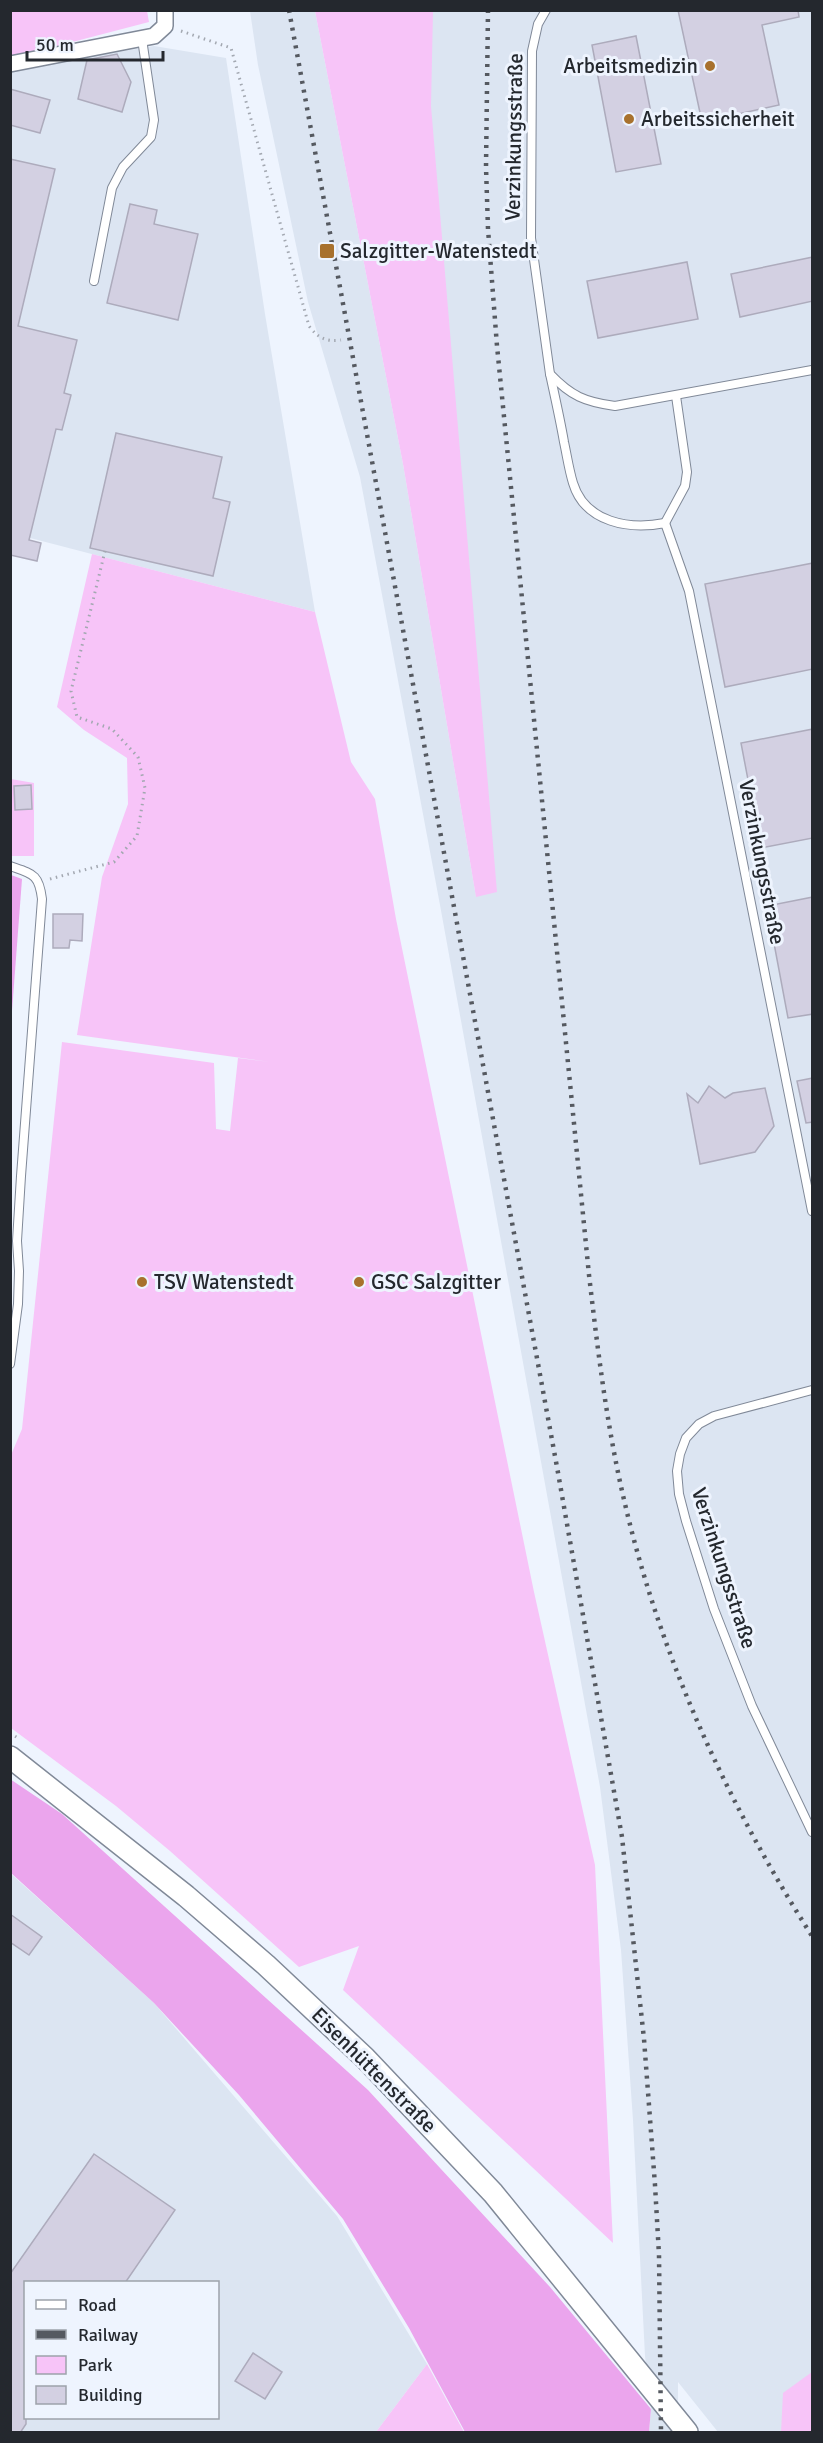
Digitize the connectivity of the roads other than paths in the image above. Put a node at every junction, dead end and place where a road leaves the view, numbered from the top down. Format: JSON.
{"nodes":[{"id":1,"x":546,"y":10,"type":"edge"},
{"id":2,"x":165,"y":18,"type":"edge"},
{"id":3,"x":142,"y":39,"type":"junction"},
{"id":4,"x":10,"y":64,"type":"edge"},
{"id":5,"x":94,"y":281,"type":"dead end"},
{"id":6,"x":813,"y":370,"type":"edge"},
{"id":7,"x":550,"y":374,"type":"junction"},
{"id":8,"x":676,"y":396,"type":"junction"},
{"id":9,"x":665,"y":523,"type":"junction"},
{"id":10,"x":10,"y":866,"type":"edge"},
{"id":11,"x":813,"y":1211,"type":"edge"},
{"id":12,"x":10,"y":1364,"type":"edge"},
{"id":13,"x":813,"y":1390,"type":"edge"},
{"id":14,"x":10,"y":1757,"type":"edge"},
{"id":15,"x":813,"y":1832,"type":"edge"},
{"id":16,"x":687,"y":2433,"type":"edge"}],
"edges":[{"from":1,"to":7,"type":"lane","name":"Verzinkungsstraße"},
{"from":2,"to":3,"type":"street"},
{"from":3,"to":4,"type":"street"},
{"from":3,"to":5,"type":"lane"},
{"from":6,"to":8,"type":"lane"},
{"from":7,"to":8,"type":"lane"},
{"from":7,"to":9,"type":"lane","name":"Verzinkungsstraße"},
{"from":8,"to":9,"type":"lane"},
{"from":9,"to":11,"type":"lane","name":"Verzinkungsstraße"},
{"from":10,"to":12,"type":"lane"},
{"from":13,"to":15,"type":"lane","name":"Verzinkungsstraße"},
{"from":14,"to":16,"type":"street","name":"Eisenhüttenstraße"}]}
